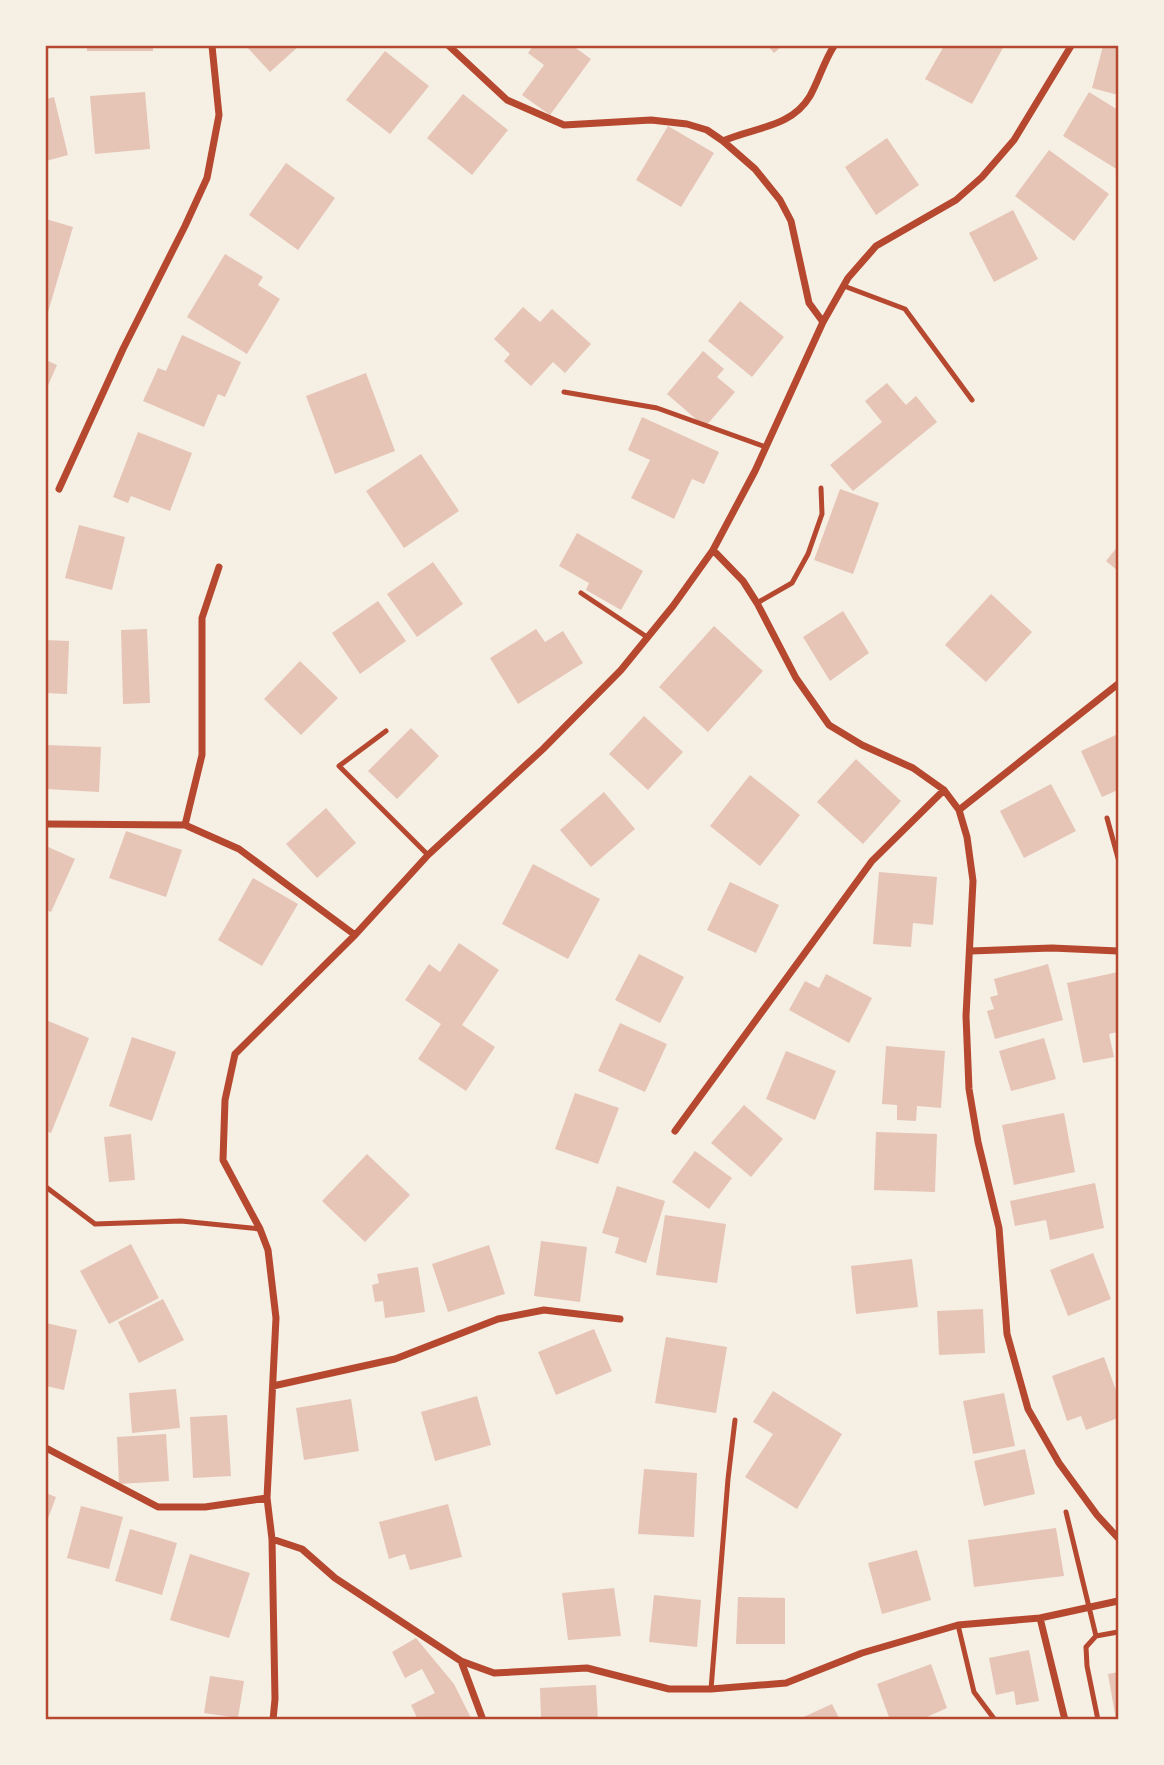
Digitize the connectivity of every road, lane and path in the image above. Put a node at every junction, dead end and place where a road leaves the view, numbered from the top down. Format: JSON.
{"nodes":[{"id":1,"x":212,"y":46,"type":"edge"},
{"id":2,"x":449,"y":46,"type":"edge"},
{"id":3,"x":834,"y":46,"type":"edge"},
{"id":4,"x":1071,"y":46,"type":"edge"},
{"id":5,"x":723,"y":141,"type":"junction"},
{"id":6,"x":844,"y":286,"type":"junction"},
{"id":7,"x":823,"y":323,"type":"junction"},
{"id":8,"x":564,"y":392,"type":"dead end"},
{"id":9,"x":972,"y":400,"type":"dead end"},
{"id":10,"x":766,"y":447,"type":"junction"},
{"id":11,"x":821,"y":488,"type":"dead end"},
{"id":12,"x":59,"y":489,"type":"dead end"},
{"id":13,"x":713,"y":550,"type":"junction"},
{"id":14,"x":219,"y":567,"type":"dead end"},
{"id":15,"x":580,"y":593,"type":"dead end"},
{"id":16,"x":757,"y":603,"type":"junction"},
{"id":17,"x":648,"y":638,"type":"junction"},
{"id":18,"x":1118,"y":684,"type":"edge"},
{"id":19,"x":386,"y":731,"type":"dead end"},
{"id":20,"x":944,"y":790,"type":"junction"},
{"id":21,"x":959,"y":810,"type":"junction"},
{"id":22,"x":1107,"y":818,"type":"dead end"},
{"id":23,"x":46,"y":824,"type":"edge"},
{"id":24,"x":185,"y":825,"type":"junction"},
{"id":25,"x":428,"y":855,"type":"junction"},
{"id":26,"x":1118,"y":858,"type":"edge"},
{"id":27,"x":355,"y":935,"type":"junction"},
{"id":28,"x":971,"y":951,"type":"junction"},
{"id":29,"x":1118,"y":951,"type":"edge"},
{"id":30,"x":675,"y":1131,"type":"dead end"},
{"id":31,"x":46,"y":1187,"type":"edge"},
{"id":32,"x":260,"y":1229,"type":"junction"},
{"id":33,"x":620,"y":1319,"type":"dead end"},
{"id":34,"x":272,"y":1386,"type":"junction"},
{"id":35,"x":735,"y":1420,"type":"dead end"},
{"id":36,"x":46,"y":1448,"type":"edge"},
{"id":37,"x":267,"y":1498,"type":"junction"},
{"id":38,"x":1066,"y":1513,"type":"dead end"},
{"id":39,"x":1118,"y":1538,"type":"edge"},
{"id":40,"x":272,"y":1539,"type":"junction"},
{"id":41,"x":1118,"y":1601,"type":"edge"},
{"id":42,"x":1089,"y":1608,"type":"junction"},
{"id":43,"x":1041,"y":1618,"type":"junction"},
{"id":44,"x":958,"y":1625,"type":"junction"},
{"id":45,"x":1118,"y":1632,"type":"edge"},
{"id":46,"x":1096,"y":1636,"type":"junction"},
{"id":47,"x":461,"y":1661,"type":"junction"},
{"id":48,"x":711,"y":1689,"type":"junction"},
{"id":49,"x":273,"y":1720,"type":"edge"},
{"id":50,"x":483,"y":1720,"type":"edge"},
{"id":51,"x":995,"y":1720,"type":"edge"},
{"id":52,"x":1065,"y":1720,"type":"edge"},
{"id":53,"x":1098,"y":1720,"type":"edge"}],
"edges":[{"from":1,"to":12,"type":"street"},
{"from":2,"to":5,"type":"street"},
{"from":3,"to":5,"type":"street"},
{"from":4,"to":6,"type":"street"},
{"from":5,"to":7,"type":"street"},
{"from":6,"to":7,"type":"street"},
{"from":6,"to":9,"type":"lane"},
{"from":7,"to":10,"type":"street"},
{"from":8,"to":10,"type":"lane"},
{"from":10,"to":13,"type":"street"},
{"from":11,"to":16,"type":"lane"},
{"from":13,"to":16,"type":"street"},
{"from":13,"to":17,"type":"street"},
{"from":14,"to":24,"type":"street"},
{"from":15,"to":17,"type":"lane"},
{"from":16,"to":20,"type":"street"},
{"from":17,"to":25,"type":"street"},
{"from":18,"to":21,"type":"street"},
{"from":19,"to":25,"type":"lane"},
{"from":20,"to":21,"type":"street"},
{"from":20,"to":30,"type":"street"},
{"from":21,"to":28,"type":"street"},
{"from":22,"to":26,"type":"lane"},
{"from":23,"to":24,"type":"street"},
{"from":24,"to":27,"type":"street"},
{"from":25,"to":27,"type":"street"},
{"from":27,"to":32,"type":"street"},
{"from":28,"to":29,"type":"street"},
{"from":28,"to":39,"type":"street"},
{"from":31,"to":32,"type":"lane"},
{"from":32,"to":34,"type":"street"},
{"from":33,"to":34,"type":"street"},
{"from":34,"to":37,"type":"street"},
{"from":35,"to":48,"type":"lane"},
{"from":36,"to":37,"type":"street"},
{"from":37,"to":40,"type":"street"},
{"from":38,"to":42,"type":"lane"},
{"from":40,"to":47,"type":"street"},
{"from":40,"to":49,"type":"street"},
{"from":41,"to":42,"type":"street"},
{"from":42,"to":43,"type":"street"},
{"from":42,"to":46,"type":"lane"},
{"from":43,"to":44,"type":"street"},
{"from":43,"to":52,"type":"street"},
{"from":44,"to":48,"type":"street"},
{"from":44,"to":51,"type":"lane"},
{"from":45,"to":46,"type":"lane"},
{"from":46,"to":53,"type":"lane"},
{"from":47,"to":48,"type":"street"},
{"from":47,"to":50,"type":"street"}]}
